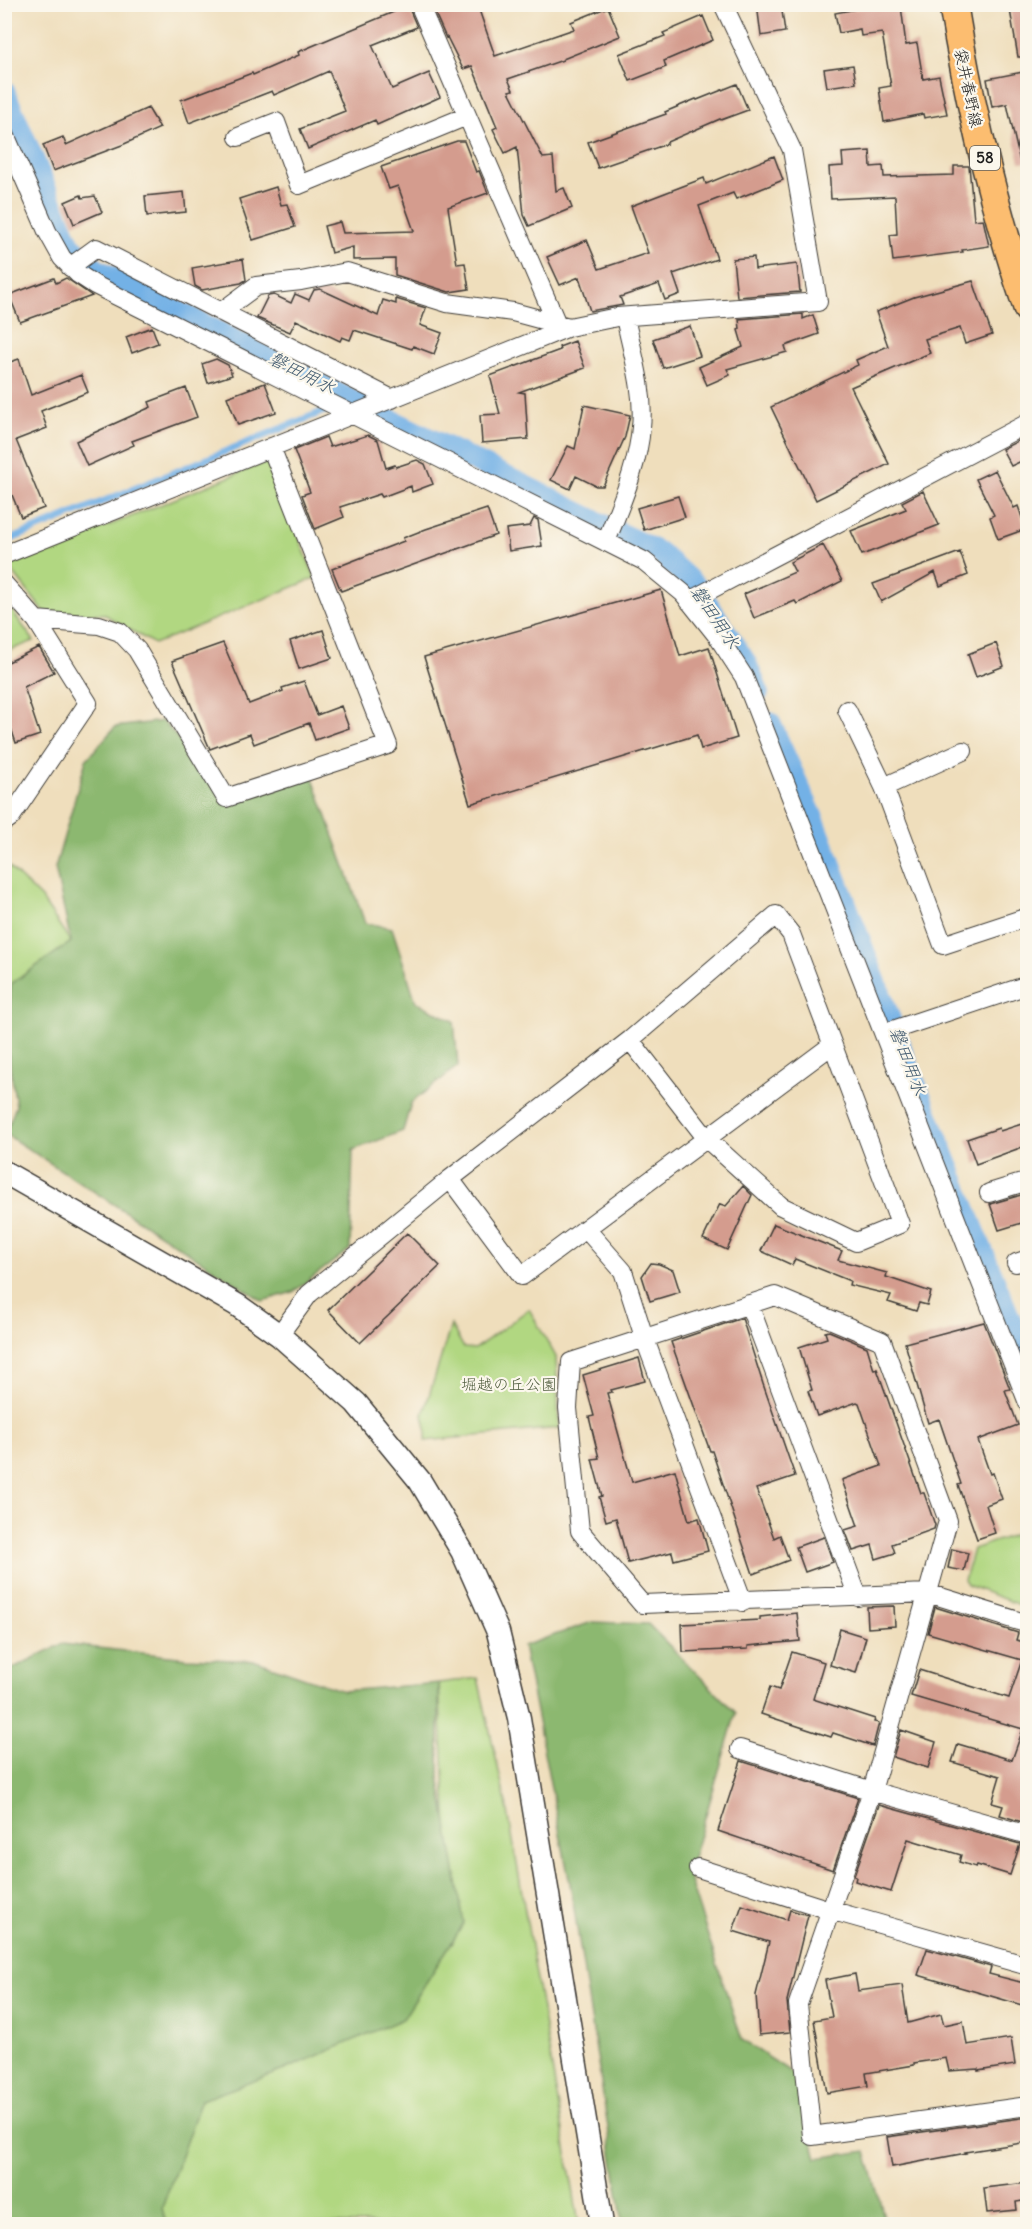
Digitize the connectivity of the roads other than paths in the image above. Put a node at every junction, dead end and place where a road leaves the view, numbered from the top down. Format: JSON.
{"nodes":[{"id":1,"x":418,"y":4,"type":"edge"},
{"id":2,"x":723,"y":4,"type":"edge"},
{"id":3,"x":953,"y":4,"type":"edge"},
{"id":4,"x":467,"y":116,"type":"junction"},
{"id":5,"x":4,"y":132,"type":"edge"},
{"id":6,"x":238,"y":137,"type":"dead end"},
{"id":7,"x":70,"y":267,"type":"junction"},
{"id":8,"x":1028,"y":309,"type":"edge"},
{"id":9,"x":221,"y":312,"type":"junction"},
{"id":10,"x":625,"y":317,"type":"junction"},
{"id":11,"x":563,"y":326,"type":"junction"},
{"id":12,"x":392,"y":399,"type":"junction"},
{"id":13,"x":351,"y":415,"type":"junction"},
{"id":14,"x":1028,"y":423,"type":"edge"},
{"id":15,"x":271,"y":447,"type":"junction"},
{"id":16,"x":606,"y":542,"type":"junction"},
{"id":17,"x":4,"y":555,"type":"edge"},
{"id":18,"x":4,"y":584,"type":"edge"},
{"id":19,"x":689,"y":601,"type":"junction"},
{"id":20,"x":36,"y":620,"type":"junction"},
{"id":21,"x":847,"y":710,"type":"dead end"},
{"id":22,"x":963,"y":752,"type":"dead end"},
{"id":23,"x":884,"y":787,"type":"junction"},
{"id":24,"x":4,"y":822,"type":"edge"},
{"id":25,"x":1028,"y":917,"type":"edge"},
{"id":26,"x":1028,"y":985,"type":"edge"},
{"id":27,"x":884,"y":1033,"type":"junction"},
{"id":28,"x":630,"y":1041,"type":"junction"},
{"id":29,"x":832,"y":1045,"type":"junction"},
{"id":30,"x":707,"y":1139,"type":"junction"},
{"id":31,"x":4,"y":1172,"type":"edge"},
{"id":32,"x":450,"y":1179,"type":"junction"},
{"id":33,"x":1028,"y":1181,"type":"edge"},
{"id":34,"x":989,"y":1193,"type":"dead end"},
{"id":35,"x":586,"y":1229,"type":"junction"},
{"id":36,"x":749,"y":1304,"type":"junction"},
{"id":37,"x":279,"y":1335,"type":"junction"},
{"id":38,"x":644,"y":1337,"type":"junction"},
{"id":39,"x":1028,"y":1403,"type":"edge"},
{"id":40,"x":928,"y":1593,"type":"junction"},
{"id":41,"x":858,"y":1597,"type":"junction"},
{"id":42,"x":743,"y":1602,"type":"junction"},
{"id":43,"x":1028,"y":1624,"type":"edge"},
{"id":44,"x":740,"y":1749,"type":"dead end"},
{"id":45,"x":872,"y":1791,"type":"junction"},
{"id":46,"x":1028,"y":1835,"type":"edge"},
{"id":47,"x":698,"y":1868,"type":"dead end"},
{"id":48,"x":830,"y":1910,"type":"junction"},
{"id":49,"x":1028,"y":1966,"type":"edge"},
{"id":50,"x":1028,"y":2106,"type":"edge"},
{"id":51,"x":602,"y":2224,"type":"edge"}],
"edges":[{"from":1,"to":4,"type":"street"},
{"from":2,"to":10,"type":"street"},
{"from":3,"to":8,"type":"main road","name":"袋井春野線","number":"58"},
{"from":4,"to":6,"type":"street"},
{"from":4,"to":11,"type":"street"},
{"from":5,"to":7,"type":"street"},
{"from":7,"to":9,"type":"street"},
{"from":7,"to":13,"type":"street"},
{"from":9,"to":11,"type":"street"},
{"from":9,"to":12,"type":"street"},
{"from":10,"to":11,"type":"street"},
{"from":10,"to":16,"type":"street"},
{"from":11,"to":12,"type":"street"},
{"from":12,"to":13,"type":"street"},
{"from":13,"to":15,"type":"street"},
{"from":13,"to":16,"type":"street"},
{"from":14,"to":19,"type":"street"},
{"from":15,"to":17,"type":"street"},
{"from":15,"to":20,"type":"street"},
{"from":16,"to":19,"type":"street"},
{"from":18,"to":20,"type":"street"},
{"from":19,"to":27,"type":"street"},
{"from":20,"to":24,"type":"street"},
{"from":21,"to":23,"type":"street"},
{"from":22,"to":23,"type":"street"},
{"from":23,"to":25,"type":"street"},
{"from":26,"to":27,"type":"street"},
{"from":27,"to":39,"type":"street"},
{"from":28,"to":29,"type":"street"},
{"from":28,"to":30,"type":"street"},
{"from":28,"to":32,"type":"street"},
{"from":29,"to":30,"type":"street"},
{"from":29,"to":30,"type":"street"},
{"from":30,"to":35,"type":"street"},
{"from":31,"to":37,"type":"street"},
{"from":32,"to":35,"type":"street"},
{"from":32,"to":37,"type":"street"},
{"from":33,"to":34,"type":"street"},
{"from":35,"to":38,"type":"street"},
{"from":36,"to":38,"type":"street"},
{"from":36,"to":40,"type":"street"},
{"from":36,"to":41,"type":"street"},
{"from":37,"to":51,"type":"street"},
{"from":38,"to":42,"type":"street"},
{"from":38,"to":42,"type":"street"},
{"from":40,"to":41,"type":"street"},
{"from":40,"to":43,"type":"street"},
{"from":40,"to":45,"type":"street"},
{"from":41,"to":42,"type":"street"},
{"from":44,"to":45,"type":"street"},
{"from":45,"to":46,"type":"street"},
{"from":45,"to":48,"type":"street"},
{"from":47,"to":48,"type":"street"},
{"from":48,"to":49,"type":"street"},
{"from":48,"to":50,"type":"street"}]}
